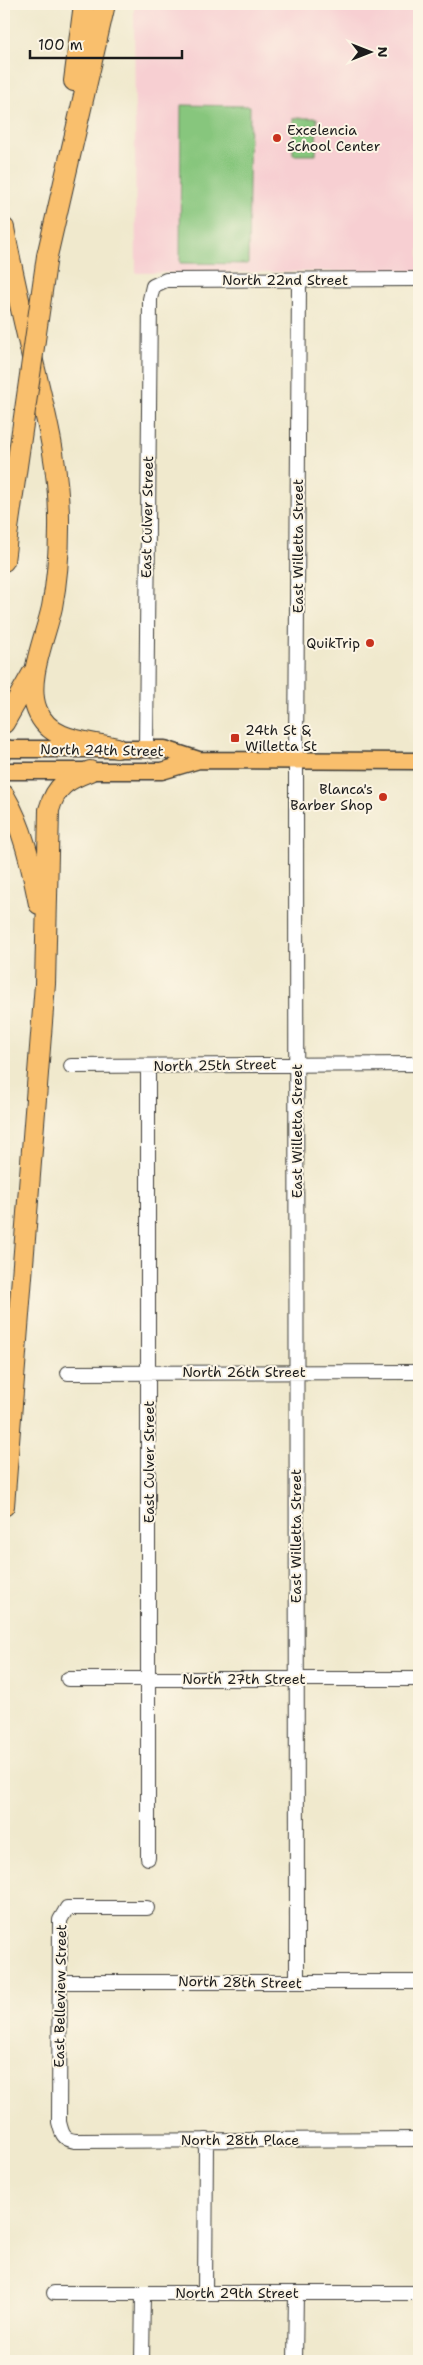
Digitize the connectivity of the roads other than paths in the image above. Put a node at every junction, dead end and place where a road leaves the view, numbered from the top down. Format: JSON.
{"nodes":[{"id":1,"x":84,"y":4,"type":"edge"},
{"id":2,"x":105,"y":4,"type":"edge"},
{"id":3,"x":4,"y":228,"type":"edge"},
{"id":4,"x":47,"y":256,"type":"junction"},
{"id":5,"x":419,"y":279,"type":"edge"},
{"id":6,"x":299,"y":280,"type":"junction"},
{"id":7,"x":153,"y":286,"type":"joint"},
{"id":8,"x":4,"y":561,"type":"edge"},
{"id":9,"x":37,"y":666,"type":"junction"},
{"id":10,"x":4,"y":724,"type":"edge"},
{"id":11,"x":117,"y":748,"type":"junction"},
{"id":12,"x":4,"y":749,"type":"edge"},
{"id":13,"x":146,"y":749,"type":"junction"},
{"id":14,"x":199,"y":760,"type":"junction"},
{"id":15,"x":296,"y":761,"type":"junction"},
{"id":16,"x":419,"y":761,"type":"edge"},
{"id":17,"x":4,"y":771,"type":"edge"},
{"id":18,"x":90,"y":771,"type":"junction"},
{"id":19,"x":4,"y":795,"type":"edge"},
{"id":20,"x":45,"y":940,"type":"junction"},
{"id":21,"x":298,"y":1064,"type":"junction"},
{"id":22,"x":419,"y":1064,"type":"edge"},
{"id":23,"x":72,"y":1066,"type":"dead end"},
{"id":24,"x":148,"y":1066,"type":"junction"},
{"id":25,"x":148,"y":1372,"type":"junction"},
{"id":26,"x":297,"y":1372,"type":"junction"},
{"id":27,"x":419,"y":1372,"type":"edge"},
{"id":28,"x":68,"y":1373,"type":"dead end"},
{"id":29,"x":4,"y":1506,"type":"edge"},
{"id":30,"x":68,"y":1679,"type":"dead end"},
{"id":31,"x":149,"y":1679,"type":"junction"},
{"id":32,"x":296,"y":1679,"type":"junction"},
{"id":33,"x":419,"y":1679,"type":"edge"},
{"id":34,"x":148,"y":1858,"type":"dead end"},
{"id":35,"x":147,"y":1908,"type":"dead end"},
{"id":36,"x":60,"y":1982,"type":"junction"},
{"id":37,"x":297,"y":1982,"type":"junction"},
{"id":38,"x":419,"y":1982,"type":"edge"},
{"id":39,"x":62,"y":2135,"type":"joint"},
{"id":40,"x":419,"y":2139,"type":"edge"},
{"id":41,"x":206,"y":2140,"type":"junction"},
{"id":42,"x":54,"y":2293,"type":"dead end"},
{"id":43,"x":143,"y":2293,"type":"junction"},
{"id":44,"x":205,"y":2293,"type":"junction"},
{"id":45,"x":296,"y":2293,"type":"junction"},
{"id":46,"x":419,"y":2293,"type":"edge"},
{"id":47,"x":142,"y":2361,"type":"edge"},
{"id":48,"x":295,"y":2361,"type":"edge"}],
"edges":[{"from":1,"to":4,"type":"highway"},
{"from":2,"to":4,"type":"highway"},
{"from":3,"to":9,"type":"highway"},
{"from":4,"to":8,"type":"highway","bridge":true},
{"from":5,"to":6,"type":"street","name":"North 22nd Street"},
{"from":6,"to":7,"type":"street","name":"North 22nd Street"},
{"from":6,"to":15,"type":"street","name":"East Willetta Street"},
{"from":7,"to":13,"type":"street","name":"East Culver Street"},
{"from":9,"to":10,"type":"highway"},
{"from":9,"to":11,"type":"highway"},
{"from":11,"to":12,"type":"main road","name":"North 24th Street"},
{"from":11,"to":13,"type":"main road","name":"North 24th Street"},
{"from":13,"to":14,"type":"main road","name":"North 24th Street"},
{"from":14,"to":15,"type":"main road","name":"North 24th Street"},
{"from":14,"to":18,"type":"main road","name":"North 24th Street"},
{"from":15,"to":16,"type":"main road","name":"North 24th Street"},
{"from":15,"to":21,"type":"street","name":"East Willetta Street"},
{"from":17,"to":18,"type":"main road","name":"North 24th Street"},
{"from":18,"to":20,"type":"highway"},
{"from":19,"to":20,"type":"highway"},
{"from":20,"to":29,"type":"highway"},
{"from":21,"to":22,"type":"street","name":"North 25th Street"},
{"from":21,"to":24,"type":"street","name":"North 25th Street"},
{"from":21,"to":26,"type":"street","name":"East Willetta Street"},
{"from":23,"to":24,"type":"street","name":"North 25th Street"},
{"from":24,"to":25,"type":"street","name":"East Culver Street"},
{"from":25,"to":26,"type":"street","name":"North 26th Street"},
{"from":25,"to":28,"type":"street","name":"North 26th Street"},
{"from":25,"to":31,"type":"street","name":"East Culver Street"},
{"from":26,"to":27,"type":"street","name":"North 26th Street"},
{"from":26,"to":32,"type":"street","name":"East Willetta Street"},
{"from":30,"to":31,"type":"street","name":"North 27th Street"},
{"from":31,"to":32,"type":"street","name":"North 27th Street"},
{"from":31,"to":34,"type":"street","name":"East Culver Street"},
{"from":32,"to":33,"type":"street","name":"North 27th Street"},
{"from":32,"to":37,"type":"street","name":"East Willetta Street"},
{"from":35,"to":36,"type":"street","name":"East Belleview Street"},
{"from":36,"to":37,"type":"street","name":"North 28th Street"},
{"from":36,"to":39,"type":"street","name":"East Belleview Street"},
{"from":37,"to":38,"type":"street","name":"North 28th Street"},
{"from":39,"to":41,"type":"street","name":"North 28th Place"},
{"from":40,"to":41,"type":"street","name":"North 28th Place"},
{"from":41,"to":44,"type":"street"},
{"from":42,"to":43,"type":"street","name":"North 29th Street"},
{"from":43,"to":44,"type":"street","name":"North 29th Street"},
{"from":43,"to":47,"type":"street"},
{"from":44,"to":45,"type":"street","name":"North 29th Street"},
{"from":45,"to":46,"type":"street","name":"North 29th Street"},
{"from":45,"to":48,"type":"street"}]}
